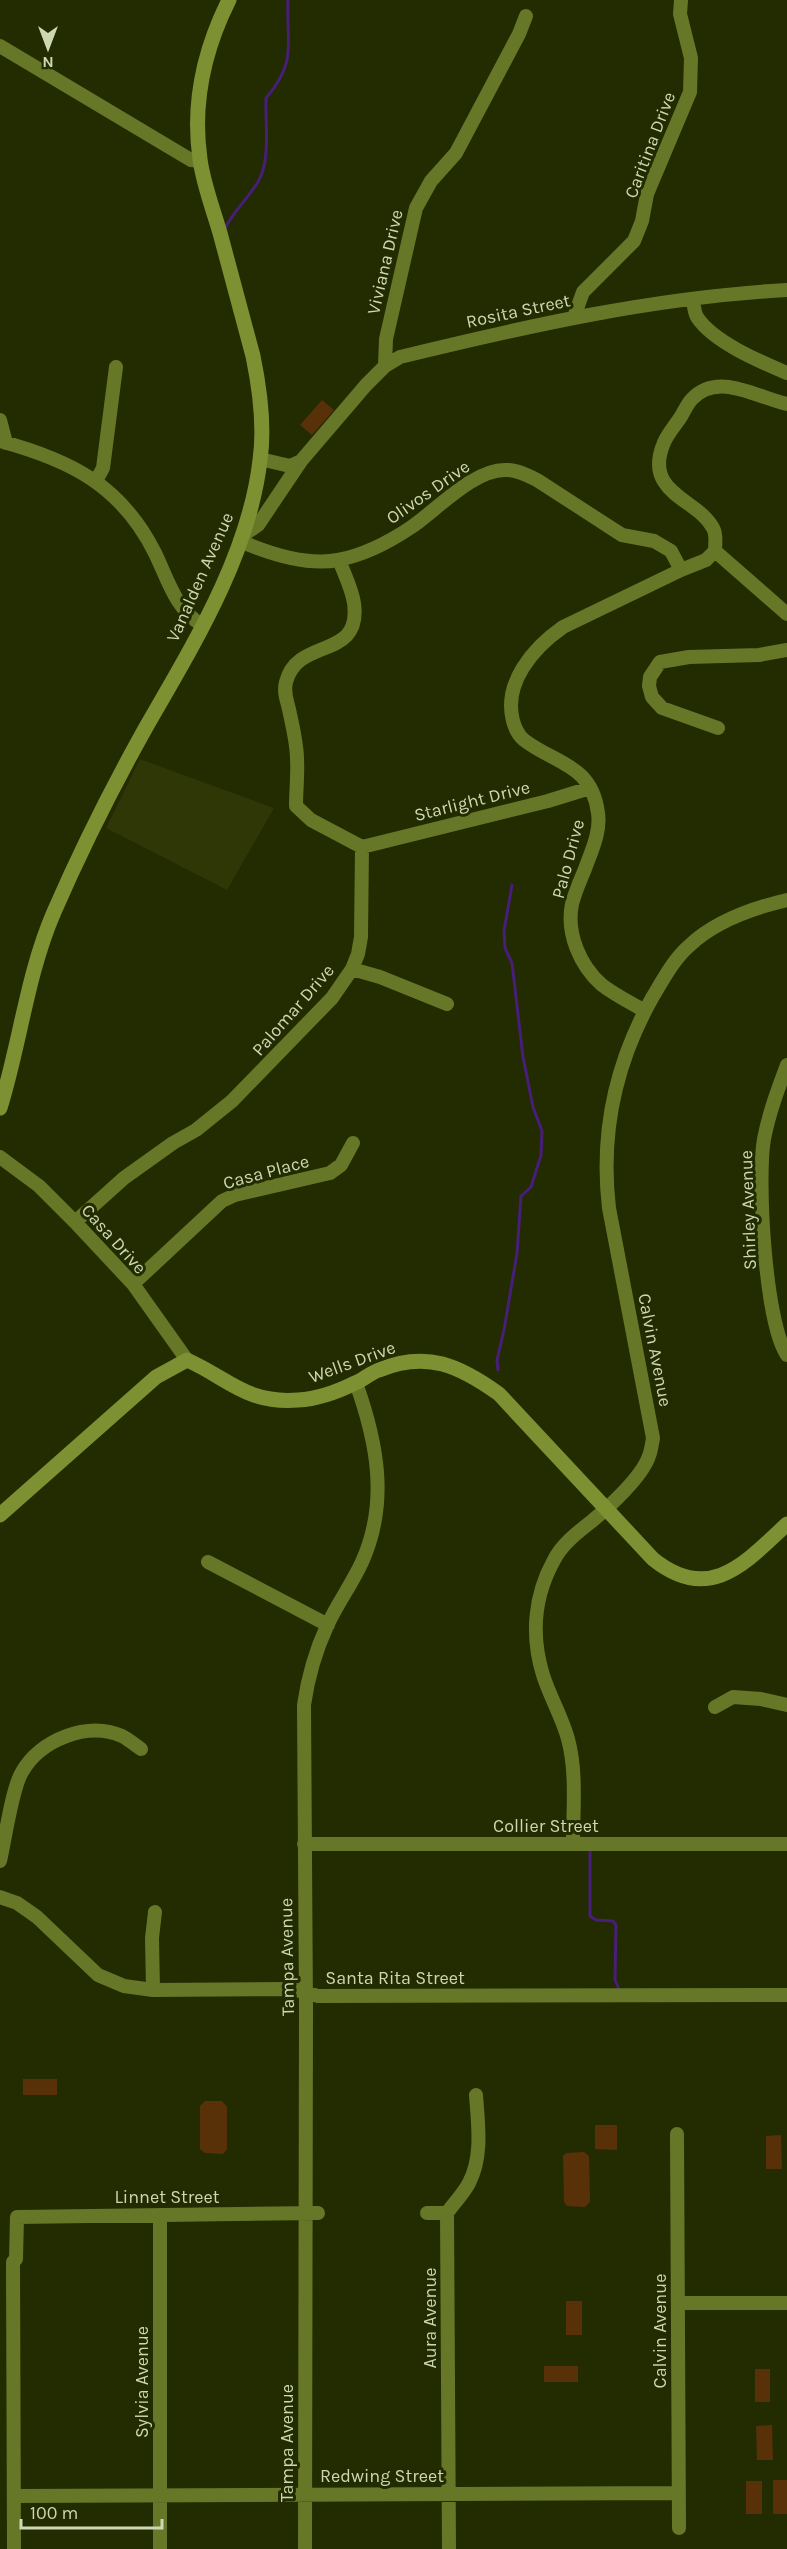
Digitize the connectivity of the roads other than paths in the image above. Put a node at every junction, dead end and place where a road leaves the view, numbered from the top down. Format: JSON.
{"nodes":[{"id":1,"x":228,"y":0,"type":"edge"},
{"id":2,"x":681,"y":0,"type":"edge"},
{"id":3,"x":526,"y":16,"type":"dead end"},
{"id":4,"x":0,"y":46,"type":"edge"},
{"id":5,"x":200,"y":161,"type":"junction"},
{"id":6,"x":787,"y":290,"type":"edge"},
{"id":7,"x":693,"y":299,"type":"junction"},
{"id":8,"x":574,"y":317,"type":"junction"},
{"id":9,"x":385,"y":366,"type":"junction"},
{"id":10,"x":116,"y":367,"type":"dead end"},
{"id":11,"x":787,"y":373,"type":"edge"},
{"id":12,"x":787,"y":404,"type":"edge"},
{"id":13,"x":0,"y":420,"type":"edge"},
{"id":14,"x":3,"y":442,"type":"edge"},
{"id":15,"x":261,"y":459,"type":"junction"},
{"id":16,"x":301,"y":461,"type":"junction"},
{"id":17,"x":96,"y":482,"type":"junction"},
{"id":18,"x":241,"y":539,"type":"junction"},
{"id":19,"x":715,"y":550,"type":"junction"},
{"id":20,"x":339,"y":560,"type":"junction"},
{"id":21,"x":681,"y":570,"type":"junction"},
{"id":22,"x":787,"y":614,"type":"edge"},
{"id":23,"x":202,"y":625,"type":"junction"},
{"id":24,"x":787,"y":650,"type":"edge"},
{"id":25,"x":718,"y":728,"type":"dead end"},
{"id":26,"x":590,"y":788,"type":"junction"},
{"id":27,"x":362,"y":847,"type":"junction"},
{"id":28,"x":787,"y":900,"type":"edge"},
{"id":29,"x":352,"y":969,"type":"junction"},
{"id":30,"x":447,"y":1004,"type":"dead end"},
{"id":31,"x":645,"y":1011,"type":"junction"},
{"id":32,"x":787,"y":1065,"type":"edge"},
{"id":33,"x":0,"y":1108,"type":"edge"},
{"id":34,"x":353,"y":1143,"type":"dead end"},
{"id":35,"x":0,"y":1157,"type":"edge"},
{"id":36,"x":75,"y":1222,"type":"junction"},
{"id":37,"x":133,"y":1284,"type":"junction"},
{"id":38,"x":787,"y":1355,"type":"edge"},
{"id":39,"x":187,"y":1360,"type":"junction"},
{"id":40,"x":356,"y":1383,"type":"junction"},
{"id":41,"x":606,"y":1509,"type":"junction"},
{"id":42,"x":0,"y":1515,"type":"edge"},
{"id":43,"x":787,"y":1524,"type":"edge"},
{"id":44,"x":208,"y":1563,"type":"dead end"},
{"id":45,"x":328,"y":1625,"type":"junction"},
{"id":46,"x":787,"y":1705,"type":"edge"},
{"id":47,"x":715,"y":1707,"type":"dead end"},
{"id":48,"x":141,"y":1749,"type":"dead end"},
{"id":49,"x":304,"y":1844,"type":"junction"},
{"id":50,"x":573,"y":1844,"type":"junction"},
{"id":51,"x":787,"y":1844,"type":"edge"},
{"id":52,"x":0,"y":1861,"type":"edge"},
{"id":53,"x":0,"y":1897,"type":"edge"},
{"id":54,"x":155,"y":1912,"type":"dead end"},
{"id":55,"x":153,"y":1990,"type":"junction"},
{"id":56,"x":306,"y":1993,"type":"junction"},
{"id":57,"x":787,"y":1995,"type":"edge"},
{"id":58,"x":476,"y":2095,"type":"dead end"},
{"id":59,"x":677,"y":2134,"type":"dead end"},
{"id":60,"x":312,"y":2213,"type":"junction"},
{"id":61,"x":427,"y":2213,"type":"dead end"},
{"id":62,"x":447,"y":2213,"type":"junction"},
{"id":63,"x":160,"y":2216,"type":"junction"},
{"id":64,"x":678,"y":2303,"type":"junction"},
{"id":65,"x":787,"y":2303,"type":"edge"},
{"id":66,"x":679,"y":2493,"type":"junction"},
{"id":67,"x":449,"y":2494,"type":"junction"},
{"id":68,"x":305,"y":2495,"type":"junction"},
{"id":69,"x":14,"y":2496,"type":"junction"},
{"id":70,"x":160,"y":2496,"type":"junction"},
{"id":71,"x":679,"y":2528,"type":"dead end"},
{"id":72,"x":14,"y":2549,"type":"edge"},
{"id":73,"x":160,"y":2549,"type":"edge"},
{"id":74,"x":305,"y":2549,"type":"edge"},
{"id":75,"x":449,"y":2549,"type":"edge"}],
"edges":[{"from":1,"to":5,"type":"main road","name":"Vanalden Avenue"},
{"from":2,"to":8,"type":"street","name":"Caritina Drive"},
{"from":3,"to":9,"type":"street","name":"Viviana Drive"},
{"from":4,"to":5,"type":"street"},
{"from":5,"to":15,"type":"main road","name":"Vanalden Avenue"},
{"from":6,"to":7,"type":"street","name":"Rosita Street"},
{"from":7,"to":8,"type":"street","name":"Rosita Street"},
{"from":7,"to":11,"type":"street"},
{"from":8,"to":9,"type":"street","name":"Rosita Street"},
{"from":9,"to":16,"type":"street","name":"Rosita Street"},
{"from":10,"to":17,"type":"street"},
{"from":12,"to":19,"type":"street"},
{"from":13,"to":14,"type":"street"},
{"from":14,"to":17,"type":"street"},
{"from":15,"to":16,"type":"street"},
{"from":15,"to":18,"type":"main road","name":"Vanalden Avenue"},
{"from":16,"to":18,"type":"street","name":"Rosita Street"},
{"from":17,"to":23,"type":"street"},
{"from":18,"to":20,"type":"street","name":"Olivos Drive"},
{"from":18,"to":23,"type":"main road","name":"Vanalden Avenue"},
{"from":19,"to":21,"type":"street","name":"Palo Drive"},
{"from":19,"to":22,"type":"street"},
{"from":20,"to":21,"type":"street","name":"Olivos Drive"},
{"from":20,"to":27,"type":"street"},
{"from":21,"to":26,"type":"street","name":"Palo Drive"},
{"from":23,"to":33,"type":"main road","name":"Vanalden Avenue"},
{"from":24,"to":25,"type":"street"},
{"from":26,"to":27,"type":"street","name":"Starlight Drive"},
{"from":26,"to":31,"type":"street","name":"Palo Drive"},
{"from":27,"to":29,"type":"street","name":"Palomar Drive"},
{"from":28,"to":31,"type":"street","name":"Calvin Avenue"},
{"from":29,"to":30,"type":"street"},
{"from":29,"to":36,"type":"street","name":"Palomar Drive"},
{"from":31,"to":41,"type":"street","name":"Calvin Avenue"},
{"from":32,"to":38,"type":"street","name":"Shirley Avenue"},
{"from":34,"to":37,"type":"street","name":"Casa Place"},
{"from":35,"to":36,"type":"street","name":"Casa Drive"},
{"from":36,"to":37,"type":"street","name":"Casa Drive"},
{"from":37,"to":39,"type":"street","name":"Casa Drive"},
{"from":39,"to":40,"type":"main road","name":"Wells Drive"},
{"from":39,"to":42,"type":"main road"},
{"from":40,"to":41,"type":"main road","name":"Wells Drive"},
{"from":40,"to":45,"type":"street","name":"Tampa Avenue"},
{"from":41,"to":43,"type":"main road","name":"Wells Drive"},
{"from":41,"to":50,"type":"street","name":"Calvin Avenue"},
{"from":44,"to":45,"type":"street"},
{"from":45,"to":49,"type":"street","name":"Tampa Avenue"},
{"from":46,"to":47,"type":"street"},
{"from":48,"to":52,"type":"street"},
{"from":49,"to":50,"type":"street","name":"Collier Street"},
{"from":49,"to":56,"type":"street","name":"Tampa Avenue"},
{"from":50,"to":51,"type":"street","name":"Collier Street"},
{"from":53,"to":55,"type":"street","name":"Santa Rita Street"},
{"from":54,"to":55,"type":"street"},
{"from":55,"to":56,"type":"street","name":"Santa Rita Street"},
{"from":56,"to":57,"type":"street","name":"Santa Rita Street"},
{"from":56,"to":60,"type":"street","name":"Tampa Avenue"},
{"from":58,"to":62,"type":"street"},
{"from":59,"to":64,"type":"street","name":"Calvin Avenue"},
{"from":60,"to":63,"type":"street","name":"Linnet Street"},
{"from":60,"to":68,"type":"street","name":"Tampa Avenue"},
{"from":61,"to":62,"type":"street"},
{"from":62,"to":67,"type":"street","name":"Aura Avenue"},
{"from":63,"to":69,"type":"street","name":"Linnet Street"},
{"from":63,"to":70,"type":"street","name":"Sylvia Avenue"},
{"from":64,"to":65,"type":"street"},
{"from":64,"to":66,"type":"street","name":"Calvin Avenue"},
{"from":66,"to":67,"type":"street","name":"Redwing Street"},
{"from":66,"to":71,"type":"street","name":"Calvin Avenue"},
{"from":67,"to":68,"type":"street","name":"Redwing Street"},
{"from":67,"to":75,"type":"street","name":"Aura Avenue"},
{"from":68,"to":70,"type":"street","name":"Redwing Street"},
{"from":68,"to":74,"type":"street","name":"Tampa Avenue"},
{"from":69,"to":70,"type":"street","name":"Redwing Street"},
{"from":69,"to":72,"type":"street"},
{"from":70,"to":73,"type":"street","name":"Sylvia Avenue"}]}
